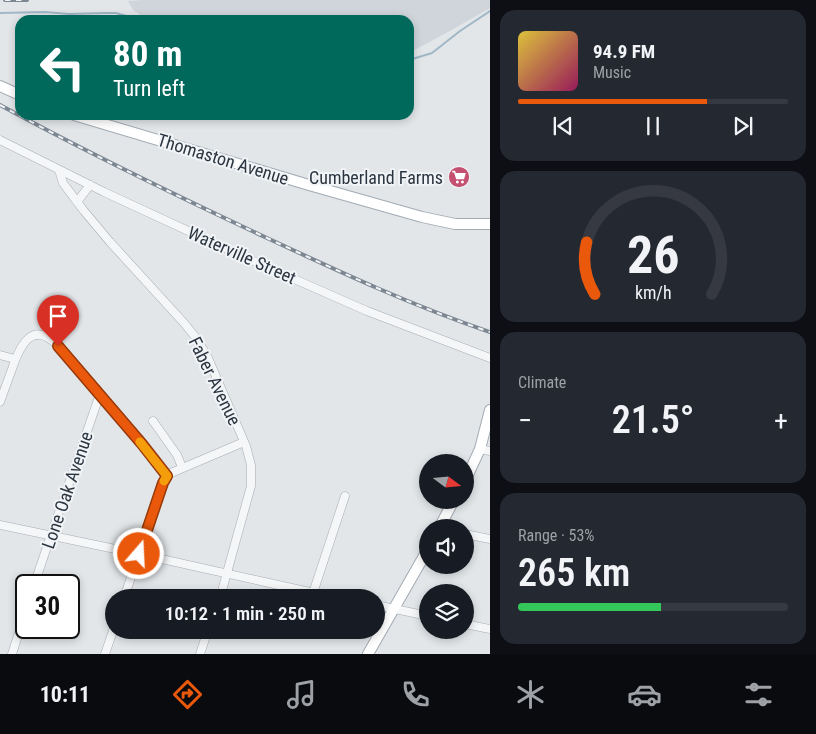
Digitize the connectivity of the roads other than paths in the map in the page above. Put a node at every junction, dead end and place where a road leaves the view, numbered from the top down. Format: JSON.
{"nodes":[{"id":1,"x":0,"y":86,"type":"edge"},
{"id":2,"x":15,"y":93,"type":"edge"},
{"id":3,"x":91,"y":120,"type":"edge"},
{"id":4,"x":0,"y":140,"type":"edge"},
{"id":5,"x":59,"y":170,"type":"junction"},
{"id":6,"x":90,"y":185,"type":"junction"},
{"id":7,"x":77,"y":202,"type":"junction"},
{"id":8,"x":490,"y":224,"type":"edge"},
{"id":9,"x":0,"y":355,"type":"edge"},
{"id":10,"x":490,"y":358,"type":"edge"},
{"id":11,"x":15,"y":359,"type":"junction"},
{"id":12,"x":100,"y":394,"type":"junction"},
{"id":13,"x":0,"y":402,"type":"edge"},
{"id":14,"x":490,"y":410,"type":"edge"},
{"id":15,"x":152,"y":421,"type":"dead end"},
{"id":16,"x":244,"y":442,"type":"junction"},
{"id":17,"x":485,"y":450,"type":"edge"},
{"id":18,"x":474,"y":467,"type":"edge"},
{"id":19,"x":182,"y":468,"type":"junction"},
{"id":20,"x":167,"y":476,"type":"junction"},
{"id":21,"x":345,"y":496,"type":"dead end"},
{"id":22,"x":0,"y":525,"type":"edge"},
{"id":23,"x":50,"y":535,"type":"junction"},
{"id":24,"x":474,"y":536,"type":"edge"},
{"id":25,"x":490,"y":539,"type":"edge"},
{"id":26,"x":139,"y":554,"type":"junction"},
{"id":27,"x":419,"y":564,"type":"edge"},
{"id":28,"x":38,"y":574,"type":"edge"},
{"id":29,"x":227,"y":574,"type":"junction"},
{"id":30,"x":127,"y":589,"type":"edge"},
{"id":31,"x":223,"y":589,"type":"edge"},
{"id":32,"x":295,"y":589,"type":"edge"},
{"id":33,"x":314,"y":589,"type":"edge"},
{"id":34,"x":385,"y":607,"type":"edge"},
{"id":35,"x":394,"y":609,"type":"junction"},
{"id":36,"x":419,"y":614,"type":"edge"},
{"id":37,"x":474,"y":626,"type":"edge"},
{"id":38,"x":490,"y":629,"type":"edge"},
{"id":39,"x":17,"y":639,"type":"edge"},
{"id":40,"x":110,"y":639,"type":"edge"},
{"id":41,"x":205,"y":639,"type":"edge"},
{"id":42,"x":12,"y":654,"type":"edge"},
{"id":43,"x":105,"y":654,"type":"edge"},
{"id":44,"x":200,"y":654,"type":"edge"},
{"id":45,"x":368,"y":654,"type":"edge"}],
"edges":[{"from":1,"to":2,"type":"main road"},
{"from":3,"to":8,"type":"main road","name":"Thomaston Avenue"},
{"from":4,"to":5,"type":"street","name":"Waterville Street"},
{"from":5,"to":6,"type":"street","name":"Waterville Street"},
{"from":5,"to":7,"type":"street","name":"Faber Avenue"},
{"from":6,"to":7,"type":"street"},
{"from":6,"to":10,"type":"street","name":"Waterville Street"},
{"from":7,"to":16,"type":"street","name":"Faber Avenue"},
{"from":9,"to":11,"type":"street"},
{"from":11,"to":12,"type":"street"},
{"from":11,"to":13,"type":"street"},
{"from":12,"to":20,"type":"street"},
{"from":12,"to":23,"type":"street","name":"Lone Oak Avenue"},
{"from":14,"to":17,"type":"main road"},
{"from":15,"to":19,"type":"street"},
{"from":16,"to":19,"type":"street"},
{"from":16,"to":29,"type":"street","name":"Faber Avenue"},
{"from":17,"to":18,"type":"main road"},
{"from":19,"to":20,"type":"street"},
{"from":20,"to":26,"type":"street"},
{"from":21,"to":33,"type":"street"},
{"from":22,"to":23,"type":"street"},
{"from":23,"to":26,"type":"street"},
{"from":23,"to":28,"type":"street","name":"Lone Oak Avenue"},
{"from":24,"to":25,"type":"street"},
{"from":26,"to":29,"type":"street"},
{"from":26,"to":30,"type":"street"},
{"from":27,"to":35,"type":"main road"},
{"from":29,"to":31,"type":"street","name":"Faber Avenue"},
{"from":29,"to":32,"type":"street"},
{"from":34,"to":35,"type":"street"},
{"from":35,"to":36,"type":"street"},
{"from":35,"to":45,"type":"main road"},
{"from":37,"to":38,"type":"street"},
{"from":39,"to":42,"type":"street"},
{"from":40,"to":43,"type":"street"},
{"from":41,"to":44,"type":"street"}]}
